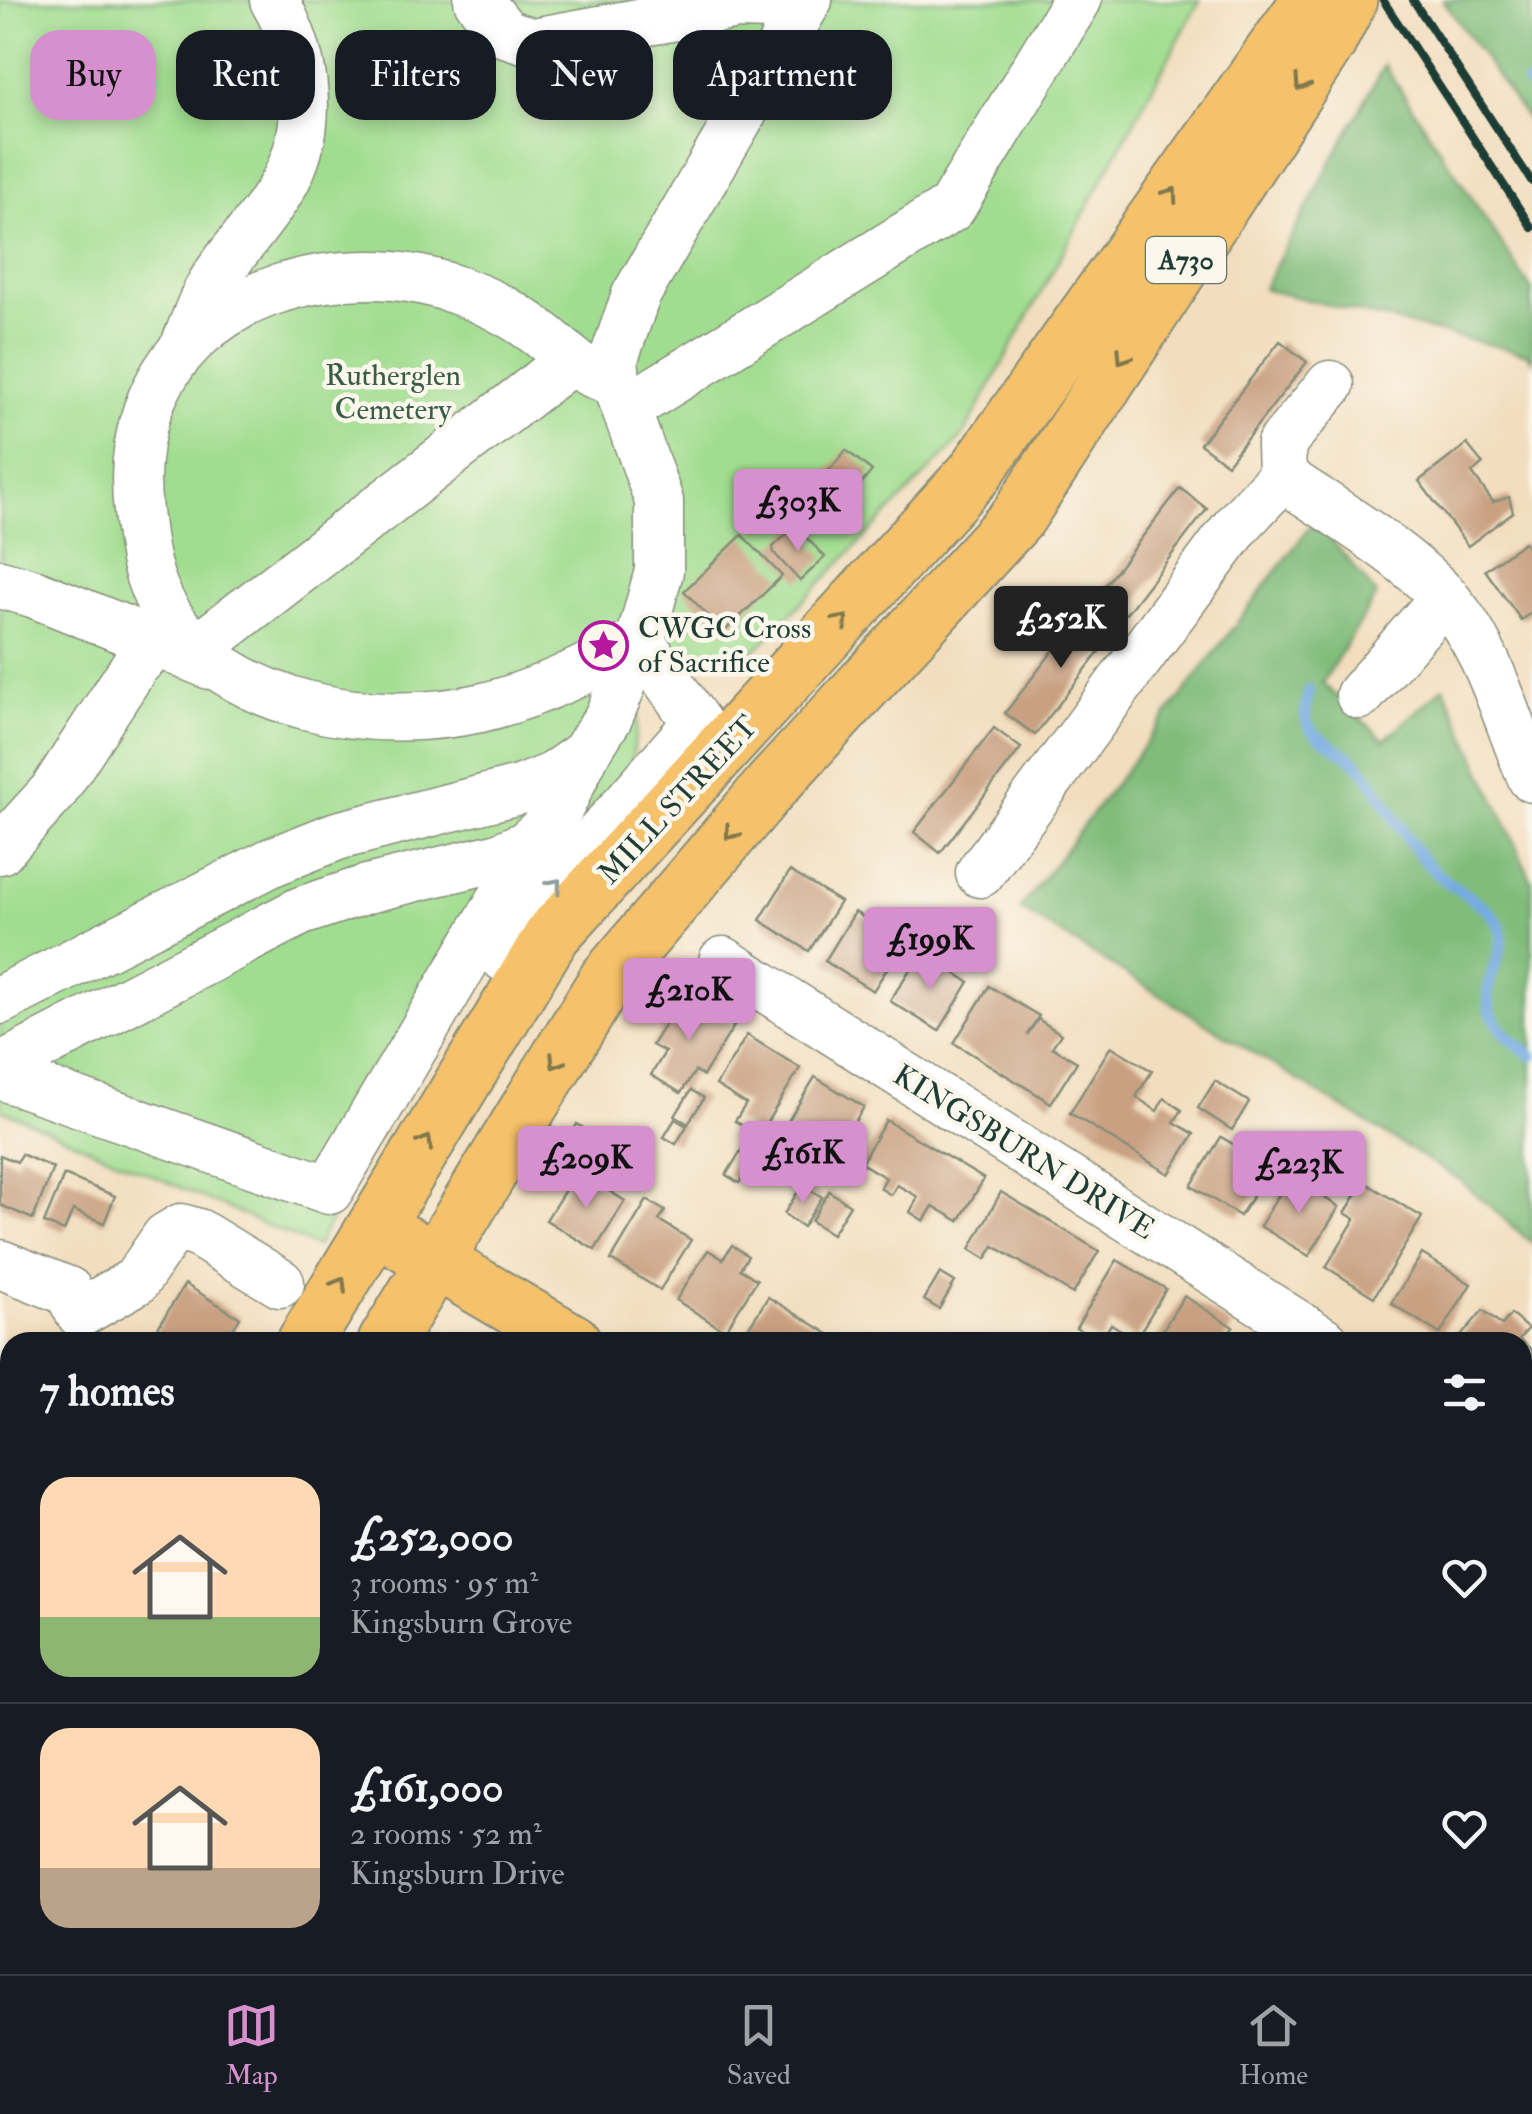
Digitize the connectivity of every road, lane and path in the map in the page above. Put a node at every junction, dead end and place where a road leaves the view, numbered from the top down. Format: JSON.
{"nodes":[{"id":1,"x":274,"y":0,"type":"edge"},
{"id":2,"x":1076,"y":0,"type":"edge"},
{"id":3,"x":1310,"y":0,"type":"edge"},
{"id":4,"x":1349,"y":0,"type":"edge"},
{"id":5,"x":495,"y":7,"type":"edge"},
{"id":6,"x":801,"y":10,"type":"edge"},
{"id":7,"x":187,"y":340,"type":"junction"},
{"id":8,"x":569,"y":362,"type":"junction"},
{"id":9,"x":1330,"y":385,"type":"dead end"},
{"id":10,"x":622,"y":394,"type":"junction"},
{"id":11,"x":1282,"y":477,"type":"junction"},
{"id":12,"x":0,"y":584,"type":"edge"},
{"id":13,"x":1445,"y":597,"type":"junction"},
{"id":14,"x":640,"y":641,"type":"junction"},
{"id":15,"x":194,"y":654,"type":"junction"},
{"id":16,"x":1360,"y":695,"type":"dead end"},
{"id":17,"x":713,"y":734,"type":"junction"},
{"id":18,"x":585,"y":754,"type":"junction"},
{"id":19,"x":796,"y":759,"type":"junction"},
{"id":20,"x":1532,"y":778,"type":"edge"},
{"id":21,"x":558,"y":812,"type":"junction"},
{"id":22,"x":0,"y":850,"type":"edge"},
{"id":23,"x":980,"y":873,"type":"dead end"},
{"id":24,"x":723,"y":960,"type":"dead end"},
{"id":25,"x":0,"y":1000,"type":"edge"},
{"id":26,"x":0,"y":1067,"type":"edge"},
{"id":27,"x":0,"y":1076,"type":"edge"},
{"id":28,"x":375,"y":1225,"type":"junction"},
{"id":29,"x":434,"y":1262,"type":"junction"},
{"id":30,"x":0,"y":1264,"type":"edge"},
{"id":31,"x":280,"y":1282,"type":"dead end"},
{"id":32,"x":74,"y":1328,"type":"edge"},
{"id":33,"x":310,"y":1332,"type":"edge"},
{"id":34,"x":392,"y":1332,"type":"edge"},
{"id":35,"x":556,"y":1332,"type":"edge"},
{"id":36,"x":1309,"y":1332,"type":"edge"}],
"edges":[{"from":1,"to":7,"type":"street"},
{"from":2,"to":10,"type":"street"},
{"from":17,"to":3,"type":"main road","name":"MILL STREET","number":"A730","one_way":true},
{"from":4,"to":19,"type":"main road","name":"MILL STREET","number":"A730","one_way":true},
{"from":5,"to":6,"type":"street"},
{"from":6,"to":10,"type":"street"},
{"from":7,"to":8,"type":"street"},
{"from":7,"to":15,"type":"street"},
{"from":8,"to":10,"type":"street"},
{"from":8,"to":15,"type":"street"},
{"from":9,"to":11,"type":"street"},
{"from":10,"to":14,"type":"street"},
{"from":11,"to":13,"type":"street"},
{"from":11,"to":23,"type":"street"},
{"from":12,"to":15,"type":"street"},
{"from":13,"to":16,"type":"street"},
{"from":13,"to":20,"type":"street"},
{"from":14,"to":15,"type":"street"},
{"from":14,"to":17,"type":"street"},
{"from":14,"to":18,"type":"street"},
{"from":15,"to":22,"type":"street"},
{"from":17,"to":19,"type":"main road"},
{"from":28,"to":17,"type":"main road","name":"MILL STREET","number":"A730","one_way":true},
{"from":18,"to":21,"type":"street"},
{"from":18,"to":25,"type":"street"},
{"from":19,"to":29,"type":"main road","name":"MILL STREET","number":"A730","one_way":true},
{"from":21,"to":26,"type":"street"},
{"from":21,"to":27,"type":"street"},
{"from":24,"to":36,"type":"street","name":"KINGSBURN DRIVE"},
{"from":28,"to":29,"type":"main road"},
{"from":33,"to":28,"type":"main road","name":"MILL STREET","number":"A730","one_way":true},
{"from":29,"to":34,"type":"main road","name":"MILL STREET","number":"A730"},
{"from":29,"to":35,"type":"main road"},
{"from":30,"to":32,"type":"street"},
{"from":31,"to":32,"type":"street"}]}
